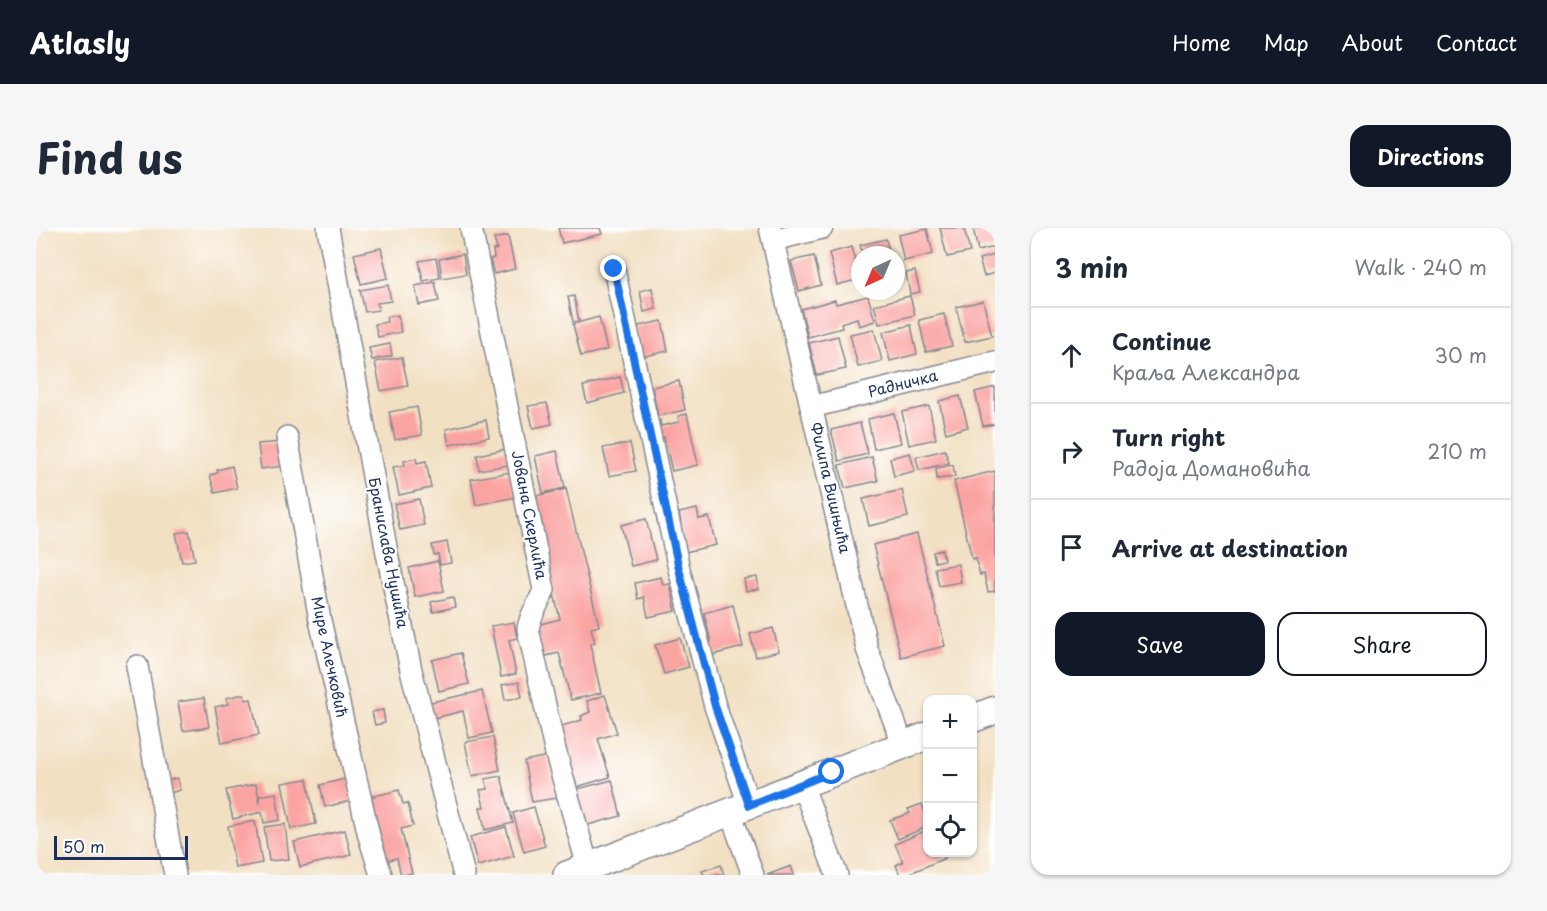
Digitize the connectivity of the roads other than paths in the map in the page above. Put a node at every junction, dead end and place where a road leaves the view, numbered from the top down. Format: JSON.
{"nodes":[{"id":1,"x":328,"y":228,"type":"edge"},
{"id":2,"x":471,"y":228,"type":"edge"},
{"id":3,"x":822,"y":228,"type":"edge"},
{"id":4,"x":771,"y":234,"type":"edge"},
{"id":5,"x":614,"y":269,"type":"dead end"},
{"id":6,"x":995,"y":362,"type":"edge"},
{"id":7,"x":810,"y":407,"type":"junction"},
{"id":8,"x":287,"y":437,"type":"dead end"},
{"id":9,"x":137,"y":666,"type":"dead end"},
{"id":10,"x":923,"y":737,"type":"edge"},
{"id":11,"x":901,"y":745,"type":"junction"},
{"id":12,"x":802,"y":785,"type":"junction"},
{"id":13,"x":740,"y":809,"type":"junction"},
{"id":14,"x":578,"y":871,"type":"edge"},
{"id":15,"x":175,"y":875,"type":"edge"},
{"id":16,"x":381,"y":875,"type":"edge"},
{"id":17,"x":464,"y":875,"type":"edge"},
{"id":18,"x":753,"y":875,"type":"edge"},
{"id":19,"x":837,"y":875,"type":"edge"}],
"edges":[{"from":1,"to":17,"type":"street","name":"Бранислава Нушића"},
{"from":2,"to":14,"type":"street","name":"Јована Скерлића"},
{"from":3,"to":4,"type":"street"},
{"from":4,"to":7,"type":"street","name":"Филипа Вишњића"},
{"from":5,"to":13,"type":"street"},
{"from":6,"to":7,"type":"street","name":"Радничка"},
{"from":7,"to":11,"type":"street","name":"Филипа Вишњића"},
{"from":8,"to":16,"type":"street","name":"Мире Алечковић"},
{"from":9,"to":15,"type":"street"},
{"from":10,"to":11,"type":"main road"},
{"from":11,"to":12,"type":"main road"},
{"from":12,"to":13,"type":"main road"},
{"from":12,"to":19,"type":"street"},
{"from":13,"to":14,"type":"main road"},
{"from":13,"to":18,"type":"street"}]}
